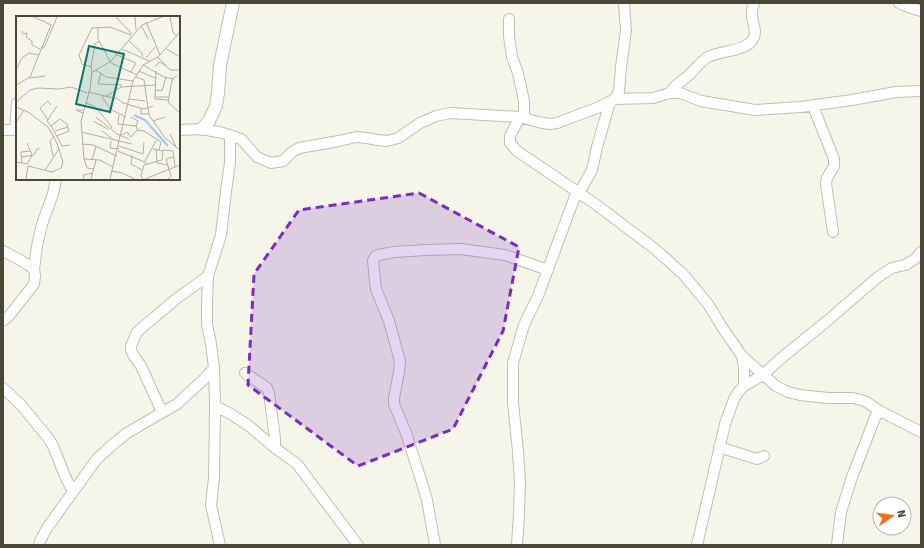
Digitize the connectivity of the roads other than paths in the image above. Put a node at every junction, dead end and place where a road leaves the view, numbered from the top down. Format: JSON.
{"nodes":[{"id":1,"x":233,"y":3,"type":"edge"},
{"id":2,"x":624,"y":3,"type":"edge"},
{"id":3,"x":754,"y":3,"type":"edge"},
{"id":4,"x":899,"y":3,"type":"edge"},
{"id":5,"x":921,"y":11,"type":"edge"},
{"id":6,"x":509,"y":19,"type":"dead end"},
{"id":7,"x":921,"y":91,"type":"edge"},
{"id":8,"x":670,"y":93,"type":"junction"},
{"id":9,"x":612,"y":100,"type":"junction"},
{"id":10,"x":813,"y":106,"type":"junction"},
{"id":11,"x":522,"y":118,"type":"junction"},
{"id":12,"x":202,"y":129,"type":"junction"},
{"id":13,"x":3,"y":130,"type":"edge"},
{"id":14,"x":16,"y":130,"type":"edge"},
{"id":15,"x":180,"y":130,"type":"edge"},
{"id":16,"x":230,"y":135,"type":"junction"},
{"id":17,"x":56,"y":180,"type":"edge"},
{"id":18,"x":578,"y":192,"type":"junction"},
{"id":19,"x":833,"y":232,"type":"dead end"},
{"id":20,"x":3,"y":251,"type":"edge"},
{"id":21,"x":921,"y":252,"type":"edge"},
{"id":22,"x":34,"y":269,"type":"junction"},
{"id":23,"x":548,"y":270,"type":"junction"},
{"id":24,"x":208,"y":276,"type":"junction"},
{"id":25,"x":3,"y":321,"type":"edge"},
{"id":26,"x":742,"y":356,"type":"junction"},
{"id":27,"x":214,"y":368,"type":"junction"},
{"id":28,"x":245,"y":373,"type":"dead end"},
{"id":29,"x":763,"y":375,"type":"junction"},
{"id":30,"x":744,"y":386,"type":"junction"},
{"id":31,"x":3,"y":388,"type":"edge"},
{"id":32,"x":215,"y":406,"type":"junction"},
{"id":33,"x":878,"y":410,"type":"junction"},
{"id":34,"x":162,"y":412,"type":"junction"},
{"id":35,"x":921,"y":432,"type":"edge"},
{"id":36,"x":275,"y":448,"type":"junction"},
{"id":37,"x":719,"y":448,"type":"junction"},
{"id":38,"x":764,"y":456,"type":"dead end"},
{"id":39,"x":73,"y":492,"type":"junction"},
{"id":40,"x":39,"y":545,"type":"edge"},
{"id":41,"x":220,"y":545,"type":"edge"},
{"id":42,"x":358,"y":545,"type":"edge"},
{"id":43,"x":435,"y":545,"type":"edge"},
{"id":44,"x":517,"y":545,"type":"edge"},
{"id":45,"x":697,"y":545,"type":"edge"},
{"id":46,"x":837,"y":545,"type":"edge"}],
"edges":[{"from":1,"to":12,"type":"street"},
{"from":2,"to":9,"type":"street"},
{"from":3,"to":8,"type":"street"},
{"from":4,"to":5,"type":"street"},
{"from":6,"to":11,"type":"street"},
{"from":7,"to":10,"type":"street"},
{"from":8,"to":9,"type":"street"},
{"from":8,"to":10,"type":"street"},
{"from":9,"to":11,"type":"street"},
{"from":9,"to":18,"type":"street"},
{"from":10,"to":19,"type":"street"},
{"from":11,"to":16,"type":"street"},
{"from":11,"to":18,"type":"street"},
{"from":12,"to":15,"type":"street"},
{"from":12,"to":16,"type":"street"},
{"from":13,"to":14,"type":"street"},
{"from":16,"to":24,"type":"street"},
{"from":17,"to":22,"type":"street"},
{"from":18,"to":23,"type":"street"},
{"from":18,"to":26,"type":"street"},
{"from":20,"to":22,"type":"street"},
{"from":21,"to":29,"type":"street"},
{"from":22,"to":25,"type":"street"},
{"from":23,"to":43,"type":"street"},
{"from":23,"to":44,"type":"street"},
{"from":24,"to":27,"type":"street"},
{"from":24,"to":34,"type":"street"},
{"from":26,"to":29,"type":"street"},
{"from":26,"to":30,"type":"street"},
{"from":27,"to":32,"type":"street"},
{"from":27,"to":34,"type":"street"},
{"from":28,"to":36,"type":"street"},
{"from":29,"to":30,"type":"street"},
{"from":29,"to":33,"type":"street"},
{"from":30,"to":37,"type":"street"},
{"from":31,"to":39,"type":"street"},
{"from":32,"to":36,"type":"street"},
{"from":32,"to":41,"type":"street"},
{"from":33,"to":35,"type":"street"},
{"from":33,"to":46,"type":"street"},
{"from":34,"to":39,"type":"street"},
{"from":36,"to":42,"type":"street"},
{"from":37,"to":38,"type":"street"},
{"from":37,"to":45,"type":"street"},
{"from":39,"to":40,"type":"street"}]}
